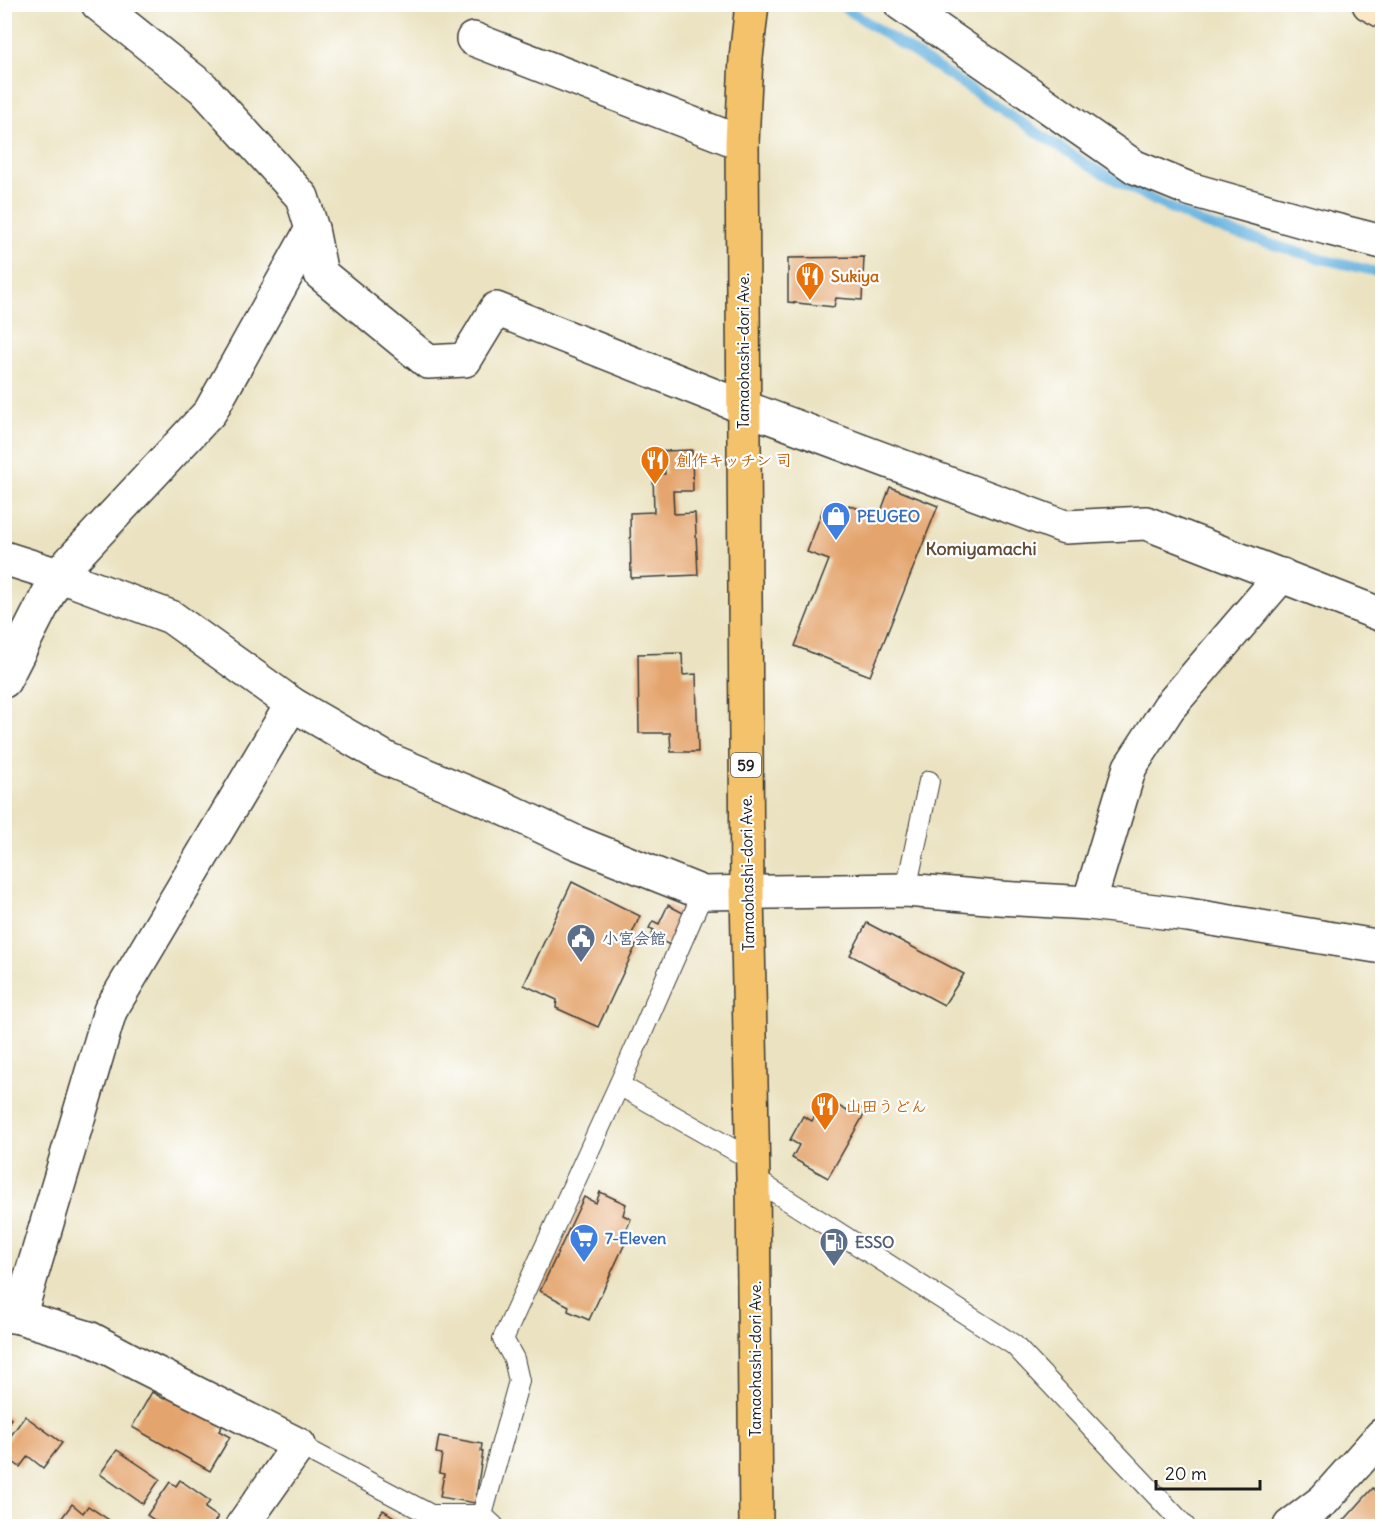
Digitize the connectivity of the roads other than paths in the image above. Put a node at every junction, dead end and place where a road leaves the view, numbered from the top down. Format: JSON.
{"nodes":[{"id":1,"x":98,"y":4,"type":"edge"},
{"id":2,"x":752,"y":4,"type":"edge"},
{"id":3,"x":901,"y":4,"type":"edge"},
{"id":4,"x":1369,"y":4,"type":"edge"},
{"id":5,"x":1383,"y":11,"type":"edge"},
{"id":6,"x":472,"y":39,"type":"dead end"},
{"id":7,"x":742,"y":143,"type":"junction"},
{"id":8,"x":312,"y":229,"type":"junction"},
{"id":9,"x":1383,"y":243,"type":"edge"},
{"id":10,"x":743,"y":407,"type":"junction"},
{"id":11,"x":4,"y":558,"type":"edge"},
{"id":12,"x":58,"y":575,"type":"junction"},
{"id":13,"x":1282,"y":575,"type":"junction"},
{"id":14,"x":1383,"y":615,"type":"edge"},
{"id":15,"x":4,"y":681,"type":"edge"},
{"id":16,"x":292,"y":704,"type":"junction"},
{"id":17,"x":929,"y":781,"type":"dead end"},
{"id":18,"x":906,"y":890,"type":"junction"},
{"id":19,"x":747,"y":892,"type":"junction"},
{"id":20,"x":703,"y":893,"type":"junction"},
{"id":21,"x":1089,"y":903,"type":"junction"},
{"id":22,"x":1383,"y":947,"type":"edge"},
{"id":23,"x":619,"y":1085,"type":"junction"},
{"id":24,"x":752,"y":1169,"type":"junction"},
{"id":25,"x":12,"y":1316,"type":"edge"},
{"id":26,"x":1383,"y":1435,"type":"edge"},
{"id":27,"x":299,"y":1446,"type":"junction"},
{"id":28,"x":488,"y":1521,"type":"edge"},
{"id":29,"x":242,"y":1527,"type":"edge"},
{"id":30,"x":756,"y":1527,"type":"edge"},
{"id":31,"x":1185,"y":1527,"type":"edge"},
{"id":32,"x":1290,"y":1527,"type":"edge"}],
"edges":[{"from":1,"to":8,"type":"street"},
{"from":2,"to":7,"type":"main road","name":"Tamaohashi-dori Ave.","number":"59"},
{"from":3,"to":9,"type":"street"},
{"from":4,"to":5,"type":"main road"},
{"from":6,"to":7,"type":"street"},
{"from":7,"to":10,"type":"main road","name":"Tamaohashi-dori Ave.","number":"59"},
{"from":8,"to":10,"type":"street"},
{"from":8,"to":12,"type":"street"},
{"from":10,"to":13,"type":"street"},
{"from":10,"to":19,"type":"main road","name":"Tamaohashi-dori Ave.","number":"59"},
{"from":11,"to":12,"type":"street"},
{"from":12,"to":15,"type":"street"},
{"from":12,"to":16,"type":"street"},
{"from":13,"to":14,"type":"street"},
{"from":13,"to":21,"type":"street"},
{"from":16,"to":20,"type":"street"},
{"from":16,"to":25,"type":"street"},
{"from":17,"to":18,"type":"lane"},
{"from":18,"to":19,"type":"street"},
{"from":18,"to":21,"type":"street"},
{"from":19,"to":20,"type":"street"},
{"from":19,"to":24,"type":"main road","name":"Tamaohashi-dori Ave.","number":"59"},
{"from":20,"to":23,"type":"lane"},
{"from":21,"to":22,"type":"street"},
{"from":23,"to":24,"type":"lane"},
{"from":23,"to":28,"type":"lane"},
{"from":24,"to":30,"type":"main road","name":"Tamaohashi-dori Ave.","number":"59"},
{"from":24,"to":31,"type":"lane"},
{"from":25,"to":27,"type":"street"},
{"from":26,"to":32,"type":"street"},
{"from":27,"to":28,"type":"lane"},
{"from":27,"to":29,"type":"street"}]}
